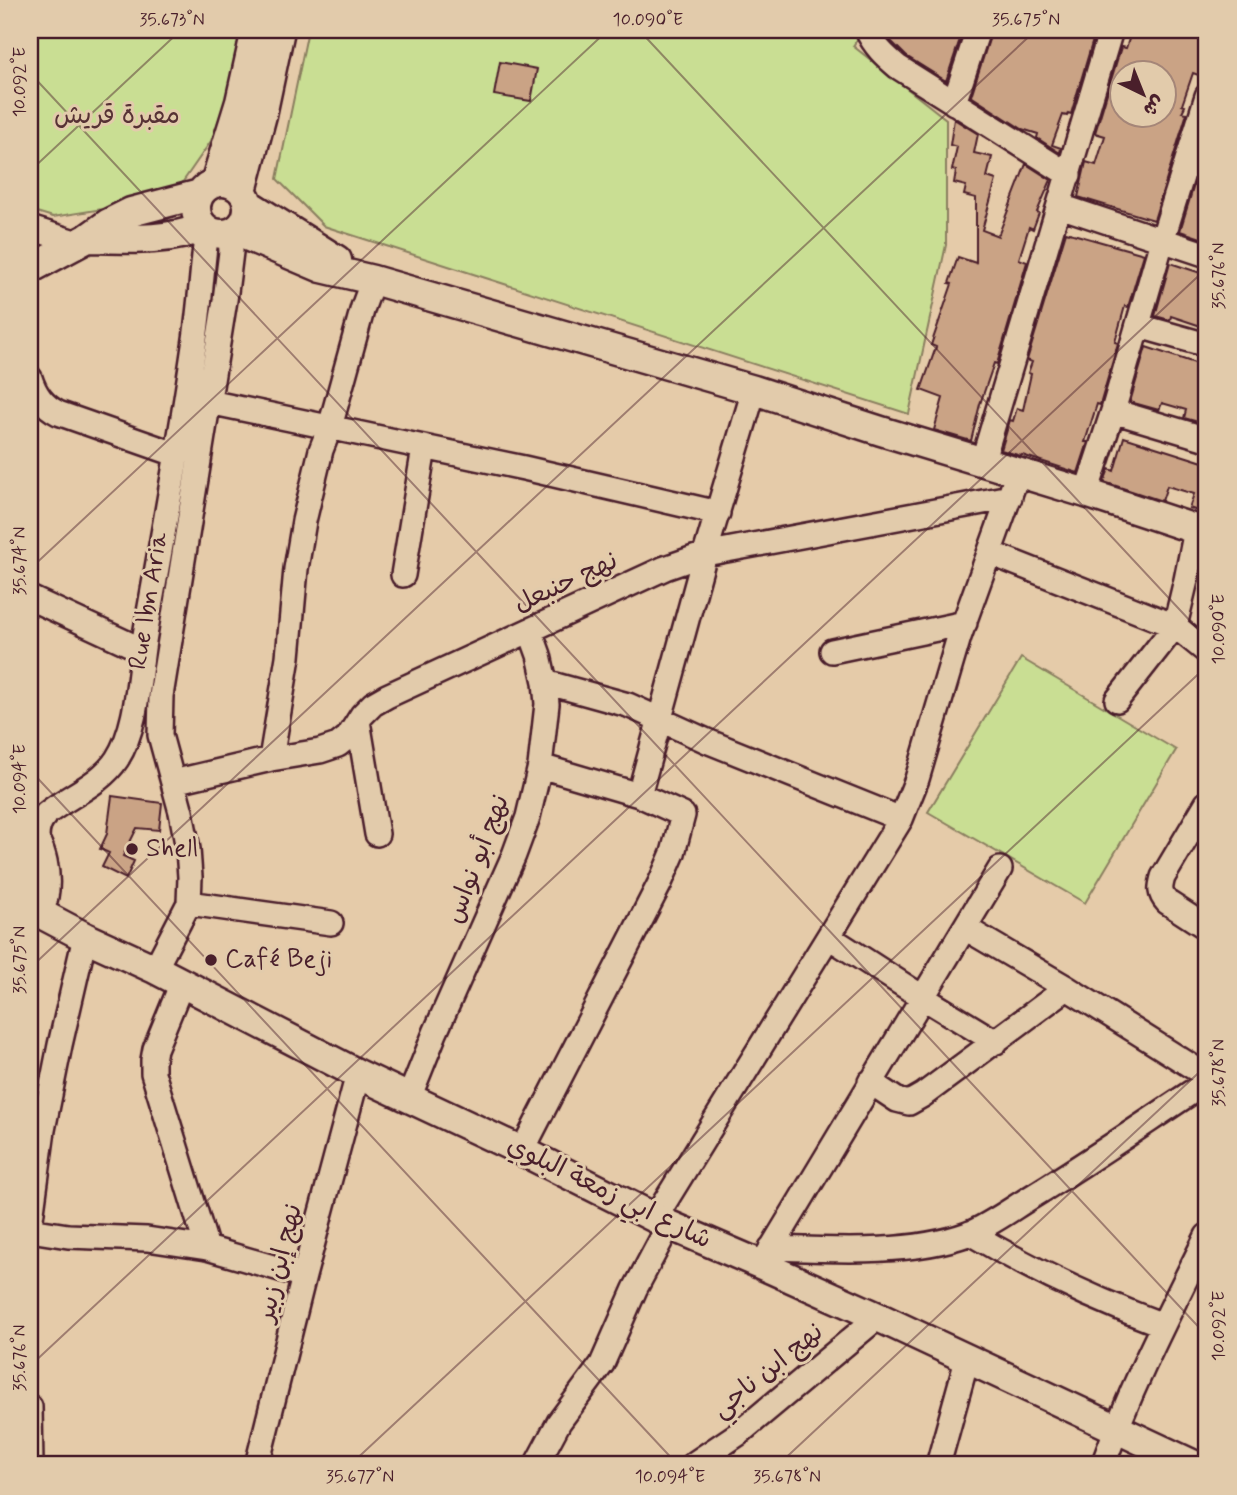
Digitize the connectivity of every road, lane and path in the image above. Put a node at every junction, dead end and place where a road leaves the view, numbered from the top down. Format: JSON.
{"nodes":[{"id":1,"x":256,"y":30,"type":"edge"},
{"id":2,"x":280,"y":30,"type":"edge"},
{"id":3,"x":867,"y":30,"type":"edge"},
{"id":4,"x":978,"y":30,"type":"edge"},
{"id":5,"x":1111,"y":30,"type":"edge"},
{"id":6,"x":1207,"y":96,"type":"edge"},
{"id":7,"x":954,"y":103,"type":"junction"},
{"id":8,"x":1196,"y":174,"type":"edge"},
{"id":9,"x":1069,"y":175,"type":"junction"},
{"id":10,"x":207,"y":188,"type":"junction"},
{"id":11,"x":245,"y":197,"type":"junction"},
{"id":12,"x":1060,"y":206,"type":"junction"},
{"id":13,"x":30,"y":228,"type":"edge"},
{"id":14,"x":219,"y":230,"type":"junction"},
{"id":15,"x":83,"y":240,"type":"junction"},
{"id":16,"x":1163,"y":241,"type":"junction"},
{"id":17,"x":1207,"y":255,"type":"edge"},
{"id":18,"x":30,"y":269,"type":"edge"},
{"id":19,"x":369,"y":279,"type":"junction"},
{"id":20,"x":1139,"y":326,"type":"junction"},
{"id":21,"x":1207,"y":345,"type":"edge"},
{"id":22,"x":30,"y":378,"type":"edge"},
{"id":23,"x":754,"y":390,"type":"junction"},
{"id":24,"x":209,"y":402,"type":"junction"},
{"id":25,"x":1113,"y":411,"type":"junction"},
{"id":26,"x":330,"y":427,"type":"junction"},
{"id":27,"x":1207,"y":439,"type":"edge"},
{"id":28,"x":424,"y":448,"type":"junction"},
{"id":29,"x":178,"y":455,"type":"junction"},
{"id":30,"x":983,"y":460,"type":"junction"},
{"id":31,"x":1014,"y":484,"type":"junction"},
{"id":32,"x":1086,"y":492,"type":"junction"},
{"id":33,"x":718,"y":513,"type":"junction"},
{"id":34,"x":1202,"y":531,"type":"edge"},
{"id":35,"x":990,"y":553,"type":"junction"},
{"id":36,"x":705,"y":554,"type":"junction"},
{"id":37,"x":403,"y":575,"type":"dead end"},
{"id":38,"x":30,"y":598,"type":"edge"},
{"id":39,"x":965,"y":623,"type":"junction"},
{"id":40,"x":1175,"y":626,"type":"junction"},
{"id":41,"x":530,"y":631,"type":"junction"},
{"id":42,"x":142,"y":650,"type":"junction"},
{"id":43,"x":832,"y":652,"type":"dead end"},
{"id":44,"x":1207,"y":652,"type":"edge"},
{"id":45,"x":545,"y":682,"type":"junction"},
{"id":46,"x":1117,"y":700,"type":"dead end"},
{"id":47,"x":659,"y":720,"type":"junction"},
{"id":48,"x":358,"y":721,"type":"junction"},
{"id":49,"x":271,"y":759,"type":"junction"},
{"id":50,"x":540,"y":766,"type":"junction"},
{"id":51,"x":173,"y":782,"type":"junction"},
{"id":52,"x":639,"y":795,"type":"junction"},
{"id":53,"x":1206,"y":811,"type":"edge"},
{"id":54,"x":901,"y":818,"type":"junction"},
{"id":55,"x":377,"y":834,"type":"dead end"},
{"id":56,"x":34,"y":835,"type":"edge"},
{"id":57,"x":1000,"y":869,"type":"dead end"},
{"id":58,"x":189,"y":903,"type":"junction"},
{"id":59,"x":35,"y":911,"type":"edge"},
{"id":60,"x":331,"y":923,"type":"dead end"},
{"id":61,"x":965,"y":928,"type":"junction"},
{"id":62,"x":1207,"y":928,"type":"edge"},
{"id":63,"x":85,"y":937,"type":"junction"},
{"id":64,"x":829,"y":937,"type":"junction"},
{"id":65,"x":155,"y":969,"type":"junction"},
{"id":66,"x":182,"y":983,"type":"junction"},
{"id":67,"x":1067,"y":988,"type":"junction"},
{"id":68,"x":922,"y":997,"type":"junction"},
{"id":69,"x":996,"y":1042,"type":"junction"},
{"id":70,"x":358,"y":1074,"type":"junction"},
{"id":71,"x":1207,"y":1076,"type":"edge"},
{"id":72,"x":870,"y":1082,"type":"junction"},
{"id":73,"x":1207,"y":1082,"type":"edge"},
{"id":74,"x":409,"y":1098,"type":"junction"},
{"id":75,"x":522,"y":1151,"type":"junction"},
{"id":76,"x":662,"y":1222,"type":"junction"},
{"id":77,"x":30,"y":1228,"type":"edge"},
{"id":78,"x":970,"y":1233,"type":"junction"},
{"id":79,"x":1207,"y":1236,"type":"edge"},
{"id":80,"x":207,"y":1248,"type":"junction"},
{"id":81,"x":767,"y":1256,"type":"junction"},
{"id":82,"x":304,"y":1276,"type":"junction"},
{"id":83,"x":878,"y":1317,"type":"junction"},
{"id":84,"x":1163,"y":1325,"type":"junction"},
{"id":85,"x":967,"y":1360,"type":"junction"},
{"id":86,"x":30,"y":1407,"type":"edge"},
{"id":87,"x":1116,"y":1428,"type":"junction"},
{"id":88,"x":31,"y":1465,"type":"edge"},
{"id":89,"x":257,"y":1465,"type":"edge"},
{"id":90,"x":536,"y":1465,"type":"edge"},
{"id":91,"x":692,"y":1465,"type":"edge"},
{"id":92,"x":938,"y":1465,"type":"edge"},
{"id":93,"x":1103,"y":1465,"type":"edge"},
{"id":94,"x":1194,"y":1465,"type":"edge"}],
"edges":[{"from":1,"to":10,"type":"main road"},
{"from":2,"to":11,"type":"main road"},
{"from":3,"to":7,"type":"street"},
{"from":4,"to":7,"type":"street"},
{"from":5,"to":9,"type":"street"},
{"from":6,"to":8,"type":"street"},
{"from":7,"to":9,"type":"street"},
{"from":8,"to":16,"type":"street"},
{"from":9,"to":12,"type":"street"},
{"from":10,"to":11,"type":"main road"},
{"from":10,"to":14,"type":"main road"},
{"from":10,"to":15,"type":"main road"},
{"from":11,"to":14,"type":"main road"},
{"from":11,"to":19,"type":"main road"},
{"from":12,"to":16,"type":"street"},
{"from":12,"to":30,"type":"street"},
{"from":13,"to":15,"type":"street"},
{"from":14,"to":15,"type":"main road"},
{"from":14,"to":19,"type":"main road"},
{"from":14,"to":24,"type":"street","name":"Rue Ibn Aria"},
{"from":14,"to":29,"type":"street","name":"Rue Ibn Aria"},
{"from":15,"to":18,"type":"main road"},
{"from":16,"to":17,"type":"street"},
{"from":16,"to":20,"type":"street"},
{"from":19,"to":23,"type":"main road"},
{"from":19,"to":26,"type":"street"},
{"from":20,"to":21,"type":"street"},
{"from":20,"to":25,"type":"street"},
{"from":22,"to":29,"type":"street"},
{"from":23,"to":30,"type":"main road"},
{"from":23,"to":33,"type":"street"},
{"from":24,"to":26,"type":"street"},
{"from":24,"to":51,"type":"street","name":"Rue Ibn Aria"},
{"from":25,"to":27,"type":"street"},
{"from":25,"to":32,"type":"street"},
{"from":26,"to":28,"type":"street"},
{"from":26,"to":49,"type":"street"},
{"from":28,"to":33,"type":"street"},
{"from":28,"to":37,"type":"street"},
{"from":29,"to":42,"type":"street","name":"Rue Ibn Aria"},
{"from":30,"to":31,"type":"main road"},
{"from":31,"to":32,"type":"main road"},
{"from":31,"to":35,"type":"street"},
{"from":31,"to":36,"type":"street","name":"نهج حنبعل"},
{"from":32,"to":34,"type":"main road"},
{"from":33,"to":36,"type":"street"},
{"from":34,"to":40,"type":"street"},
{"from":35,"to":39,"type":"street"},
{"from":35,"to":40,"type":"street"},
{"from":36,"to":41,"type":"street","name":"نهج حنبعل"},
{"from":36,"to":47,"type":"street"},
{"from":38,"to":42,"type":"street"},
{"from":39,"to":43,"type":"street"},
{"from":39,"to":54,"type":"street"},
{"from":40,"to":44,"type":"street"},
{"from":40,"to":46,"type":"street"},
{"from":41,"to":45,"type":"street","name":"نهج أبو نواس"},
{"from":41,"to":48,"type":"street","name":"نهج حنبعل"},
{"from":42,"to":56,"type":"street","name":"Rue Ibn Aria"},
{"from":45,"to":47,"type":"street"},
{"from":45,"to":50,"type":"street","name":"نهج أبو نواس"},
{"from":47,"to":52,"type":"street"},
{"from":47,"to":54,"type":"street"},
{"from":48,"to":49,"type":"street","name":"نهج حنبعل"},
{"from":48,"to":55,"type":"street"},
{"from":49,"to":51,"type":"street","name":"نهج حنبعل"},
{"from":50,"to":52,"type":"street"},
{"from":50,"to":74,"type":"street","name":"نهج أبو نواس"},
{"from":51,"to":58,"type":"street","name":"Rue Ibn Aria"},
{"from":52,"to":75,"type":"street"},
{"from":53,"to":62,"type":"street"},
{"from":54,"to":64,"type":"street"},
{"from":56,"to":59,"type":"street"},
{"from":57,"to":61,"type":"street"},
{"from":58,"to":60,"type":"street"},
{"from":58,"to":65,"type":"street","name":"Rue Ibn Aria"},
{"from":59,"to":63,"type":"main road","name":"شارع ابي زمعة البلوي"},
{"from":61,"to":67,"type":"street"},
{"from":61,"to":68,"type":"street"},
{"from":63,"to":65,"type":"main road","name":"شارع ابي زمعة البلوي"},
{"from":63,"to":77,"type":"street"},
{"from":64,"to":68,"type":"street"},
{"from":64,"to":76,"type":"street"},
{"from":65,"to":66,"type":"main road","name":"شارع ابي زمعة البلوي"},
{"from":66,"to":70,"type":"main road","name":"شارع ابي زمعة البلوي"},
{"from":66,"to":80,"type":"street"},
{"from":67,"to":69,"type":"street"},
{"from":67,"to":71,"type":"street"},
{"from":68,"to":69,"type":"street"},
{"from":68,"to":72,"type":"street"},
{"from":69,"to":72,"type":"street"},
{"from":70,"to":74,"type":"main road","name":"شارع ابي زمعة البلوي"},
{"from":70,"to":82,"type":"street","name":"نهج إبن زبير"},
{"from":72,"to":81,"type":"street"},
{"from":73,"to":78,"type":"street"},
{"from":74,"to":75,"type":"main road","name":"شارع ابي زمعة البلوي"},
{"from":75,"to":76,"type":"main road","name":"شارع ابي زمعة البلوي"},
{"from":76,"to":81,"type":"main road","name":"شارع ابي زمعة البلوي"},
{"from":76,"to":90,"type":"street"},
{"from":77,"to":80,"type":"street"},
{"from":78,"to":81,"type":"street"},
{"from":78,"to":84,"type":"street"},
{"from":79,"to":84,"type":"street"},
{"from":80,"to":82,"type":"street"},
{"from":81,"to":83,"type":"main road","name":"شارع ابي زمعة البلوي"},
{"from":82,"to":89,"type":"street","name":"نهج إبن زبير"},
{"from":83,"to":85,"type":"main road","name":"شارع ابي زمعة البلوي"},
{"from":83,"to":91,"type":"street","name":"نهج ابن ناجي"},
{"from":84,"to":87,"type":"street"},
{"from":85,"to":87,"type":"main road","name":"شارع ابي زمعة البلوي"},
{"from":85,"to":92,"type":"street"},
{"from":86,"to":88,"type":"street"},
{"from":87,"to":93,"type":"street"},
{"from":87,"to":94,"type":"main road","name":"شارع ابي زمعة البلوي"}]}
